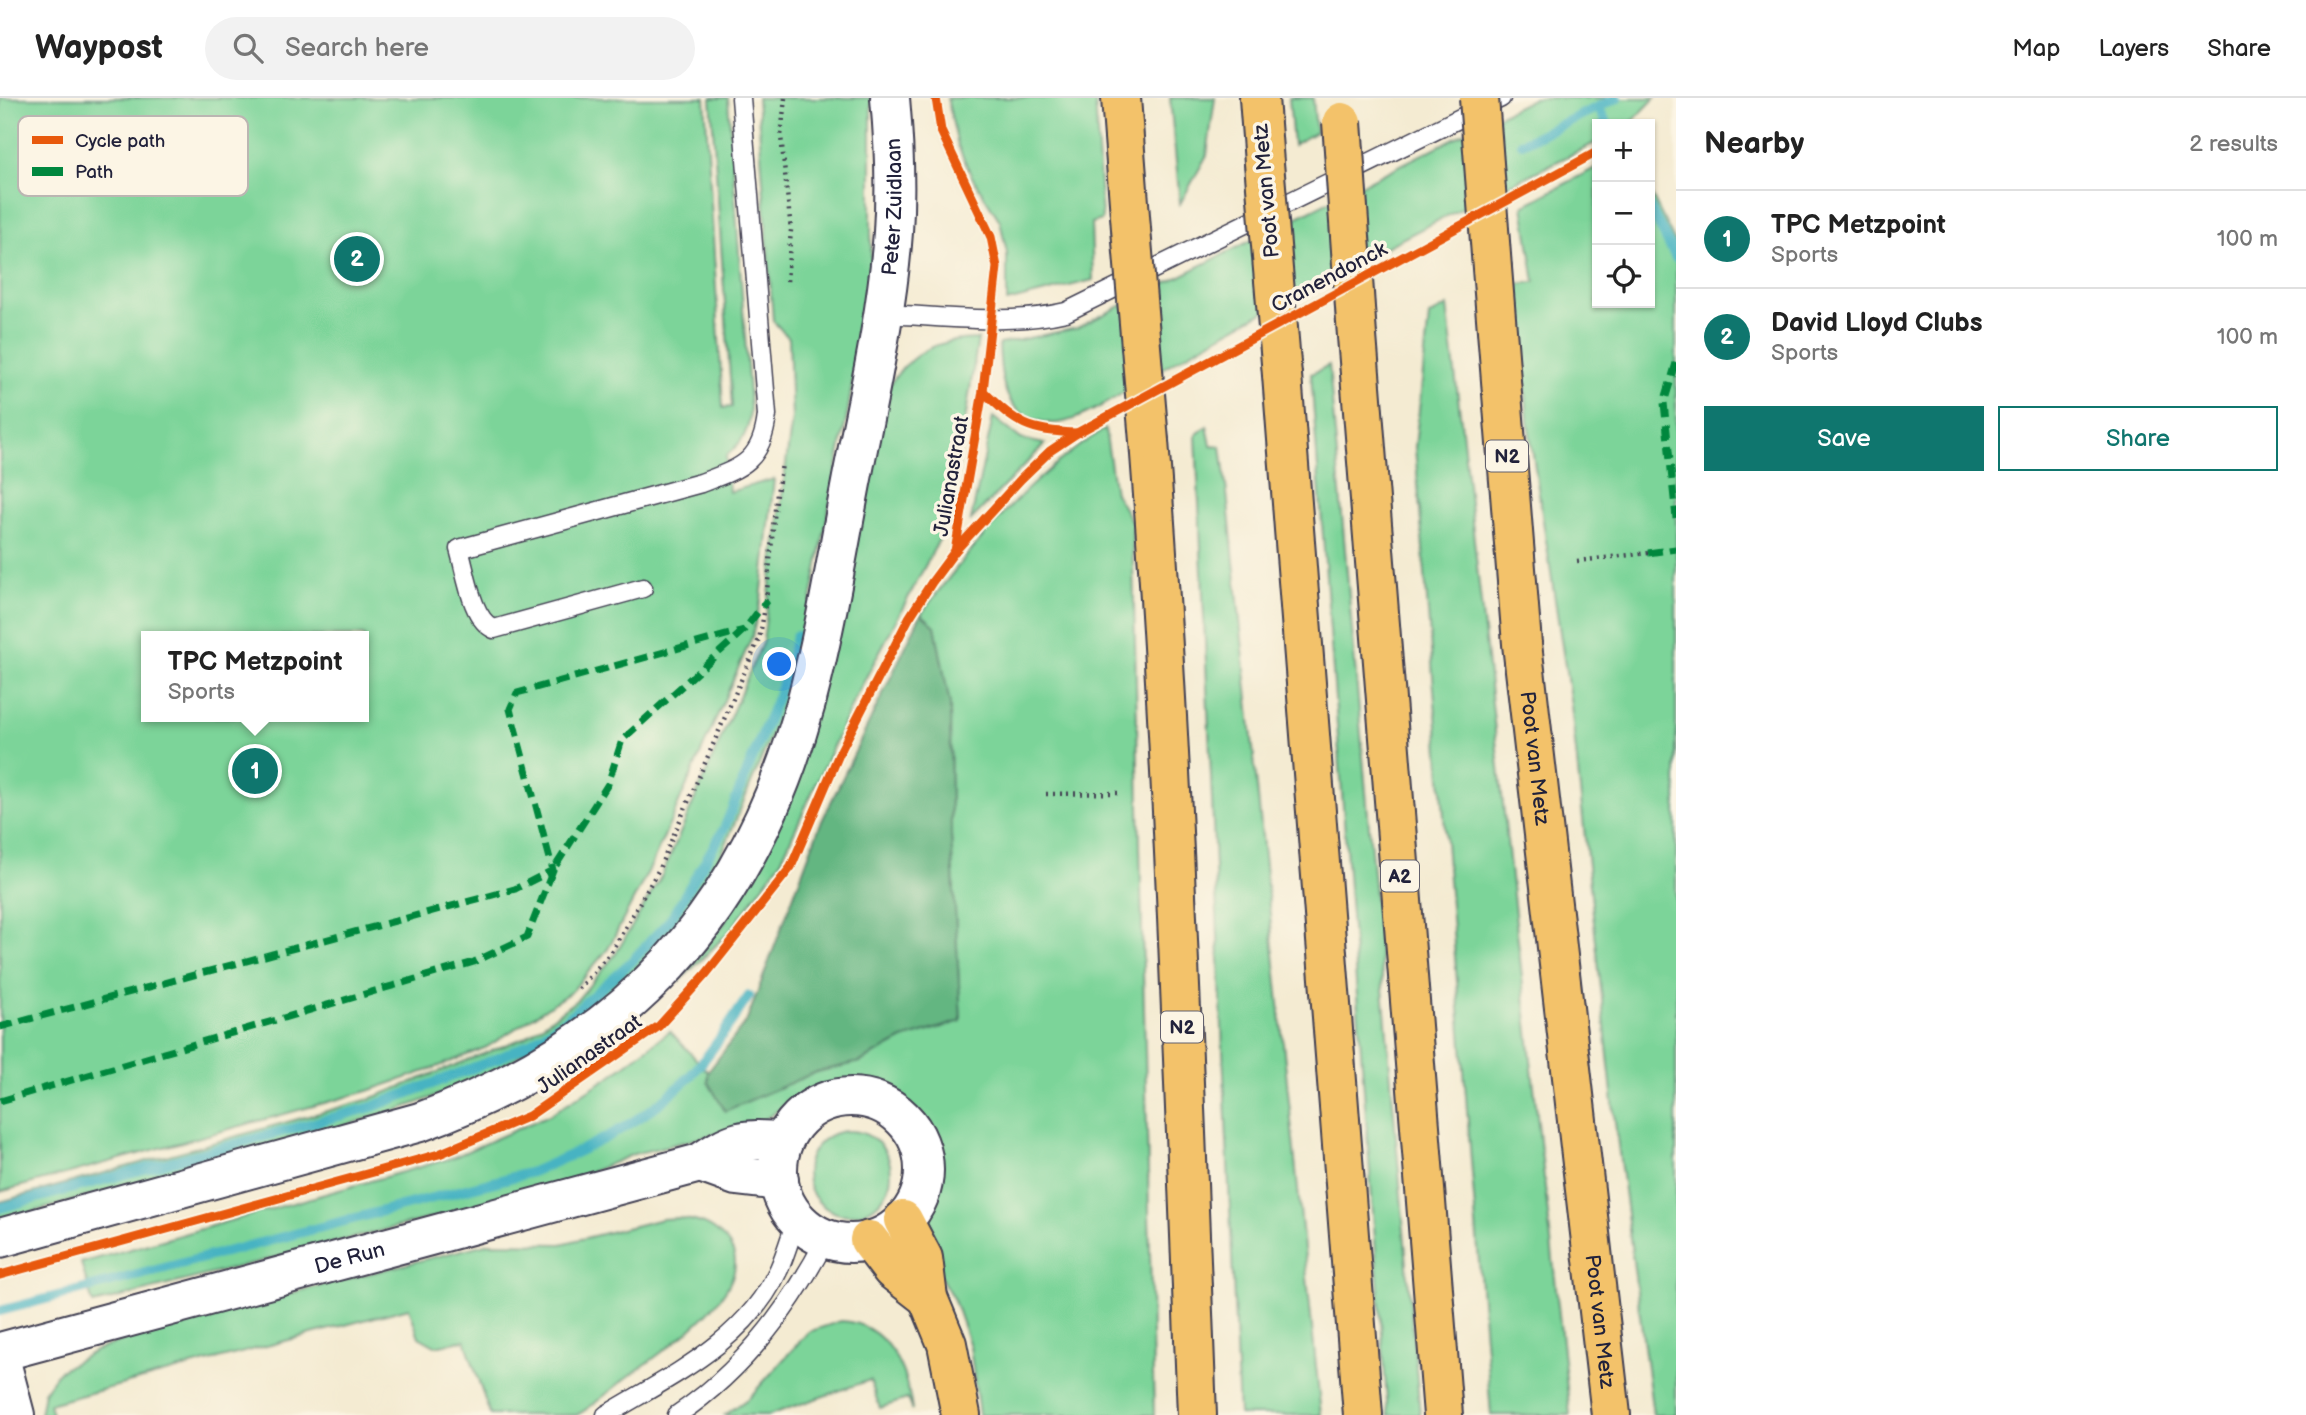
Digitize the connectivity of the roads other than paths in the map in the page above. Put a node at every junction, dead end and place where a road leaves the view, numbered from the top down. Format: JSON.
{"nodes":[{"id":1,"x":741,"y":98,"type":"edge"},
{"id":2,"x":890,"y":98,"type":"edge"},
{"id":3,"x":1121,"y":98,"type":"edge"},
{"id":4,"x":1259,"y":98,"type":"edge"},
{"id":5,"x":1479,"y":98,"type":"edge"},
{"id":6,"x":1501,"y":98,"type":"edge"},
{"id":7,"x":1342,"y":110,"type":"edge"},
{"id":8,"x":882,"y":314,"type":"junction"},
{"id":9,"x":643,"y":588,"type":"dead end"},
{"id":10,"x":783,"y":1142,"type":"junction"},
{"id":11,"x":700,"y":1163,"type":"junction"},
{"id":12,"x":779,"y":1181,"type":"junction"},
{"id":13,"x":904,"y":1220,"type":"junction"},
{"id":14,"x":811,"y":1228,"type":"junction"},
{"id":15,"x":0,"y":1238,"type":"edge"},
{"id":16,"x":869,"y":1240,"type":"junction"},
{"id":17,"x":928,"y":1298,"type":"junction"},
{"id":18,"x":0,"y":1352,"type":"edge"},
{"id":19,"x":0,"y":1358,"type":"edge"},
{"id":20,"x":15,"y":1415,"type":"edge"},
{"id":21,"x":606,"y":1415,"type":"edge"},
{"id":22,"x":677,"y":1415,"type":"edge"},
{"id":23,"x":961,"y":1415,"type":"edge"},
{"id":24,"x":1196,"y":1415,"type":"edge"},
{"id":25,"x":1363,"y":1415,"type":"edge"},
{"id":26,"x":1443,"y":1415,"type":"edge"},
{"id":27,"x":1611,"y":1415,"type":"edge"}],
"edges":[{"from":1,"to":9,"type":"lane"},
{"from":2,"to":8,"type":"street","name":"Peter Zuidlaan"},
{"from":3,"to":24,"type":"highway","number":"N2","bridge":true},
{"from":4,"to":25,"type":"highway","name":"Poot van Metz","bridge":true},
{"from":5,"to":27,"type":"highway","name":"Poot van Metz","number":"N2","bridge":true},
{"from":6,"to":8,"type":"lane"},
{"from":7,"to":26,"type":"highway","number":"A2","bridge":true},
{"from":8,"to":15,"type":"street","name":"Julianastraat"},
{"from":10,"to":11,"type":"street","name":"De Run"},
{"from":10,"to":12,"type":"street"},
{"from":10,"to":13,"type":"street"},
{"from":11,"to":12,"type":"street"},
{"from":11,"to":18,"type":"street","name":"De Run"},
{"from":12,"to":14,"type":"street"},
{"from":13,"to":16,"type":"street"},
{"from":13,"to":17,"type":"highway"},
{"from":14,"to":16,"type":"street"},
{"from":14,"to":21,"type":"lane"},
{"from":14,"to":22,"type":"lane"},
{"from":16,"to":17,"type":"highway"},
{"from":17,"to":23,"type":"highway"},
{"from":19,"to":20,"type":"street"}]}
